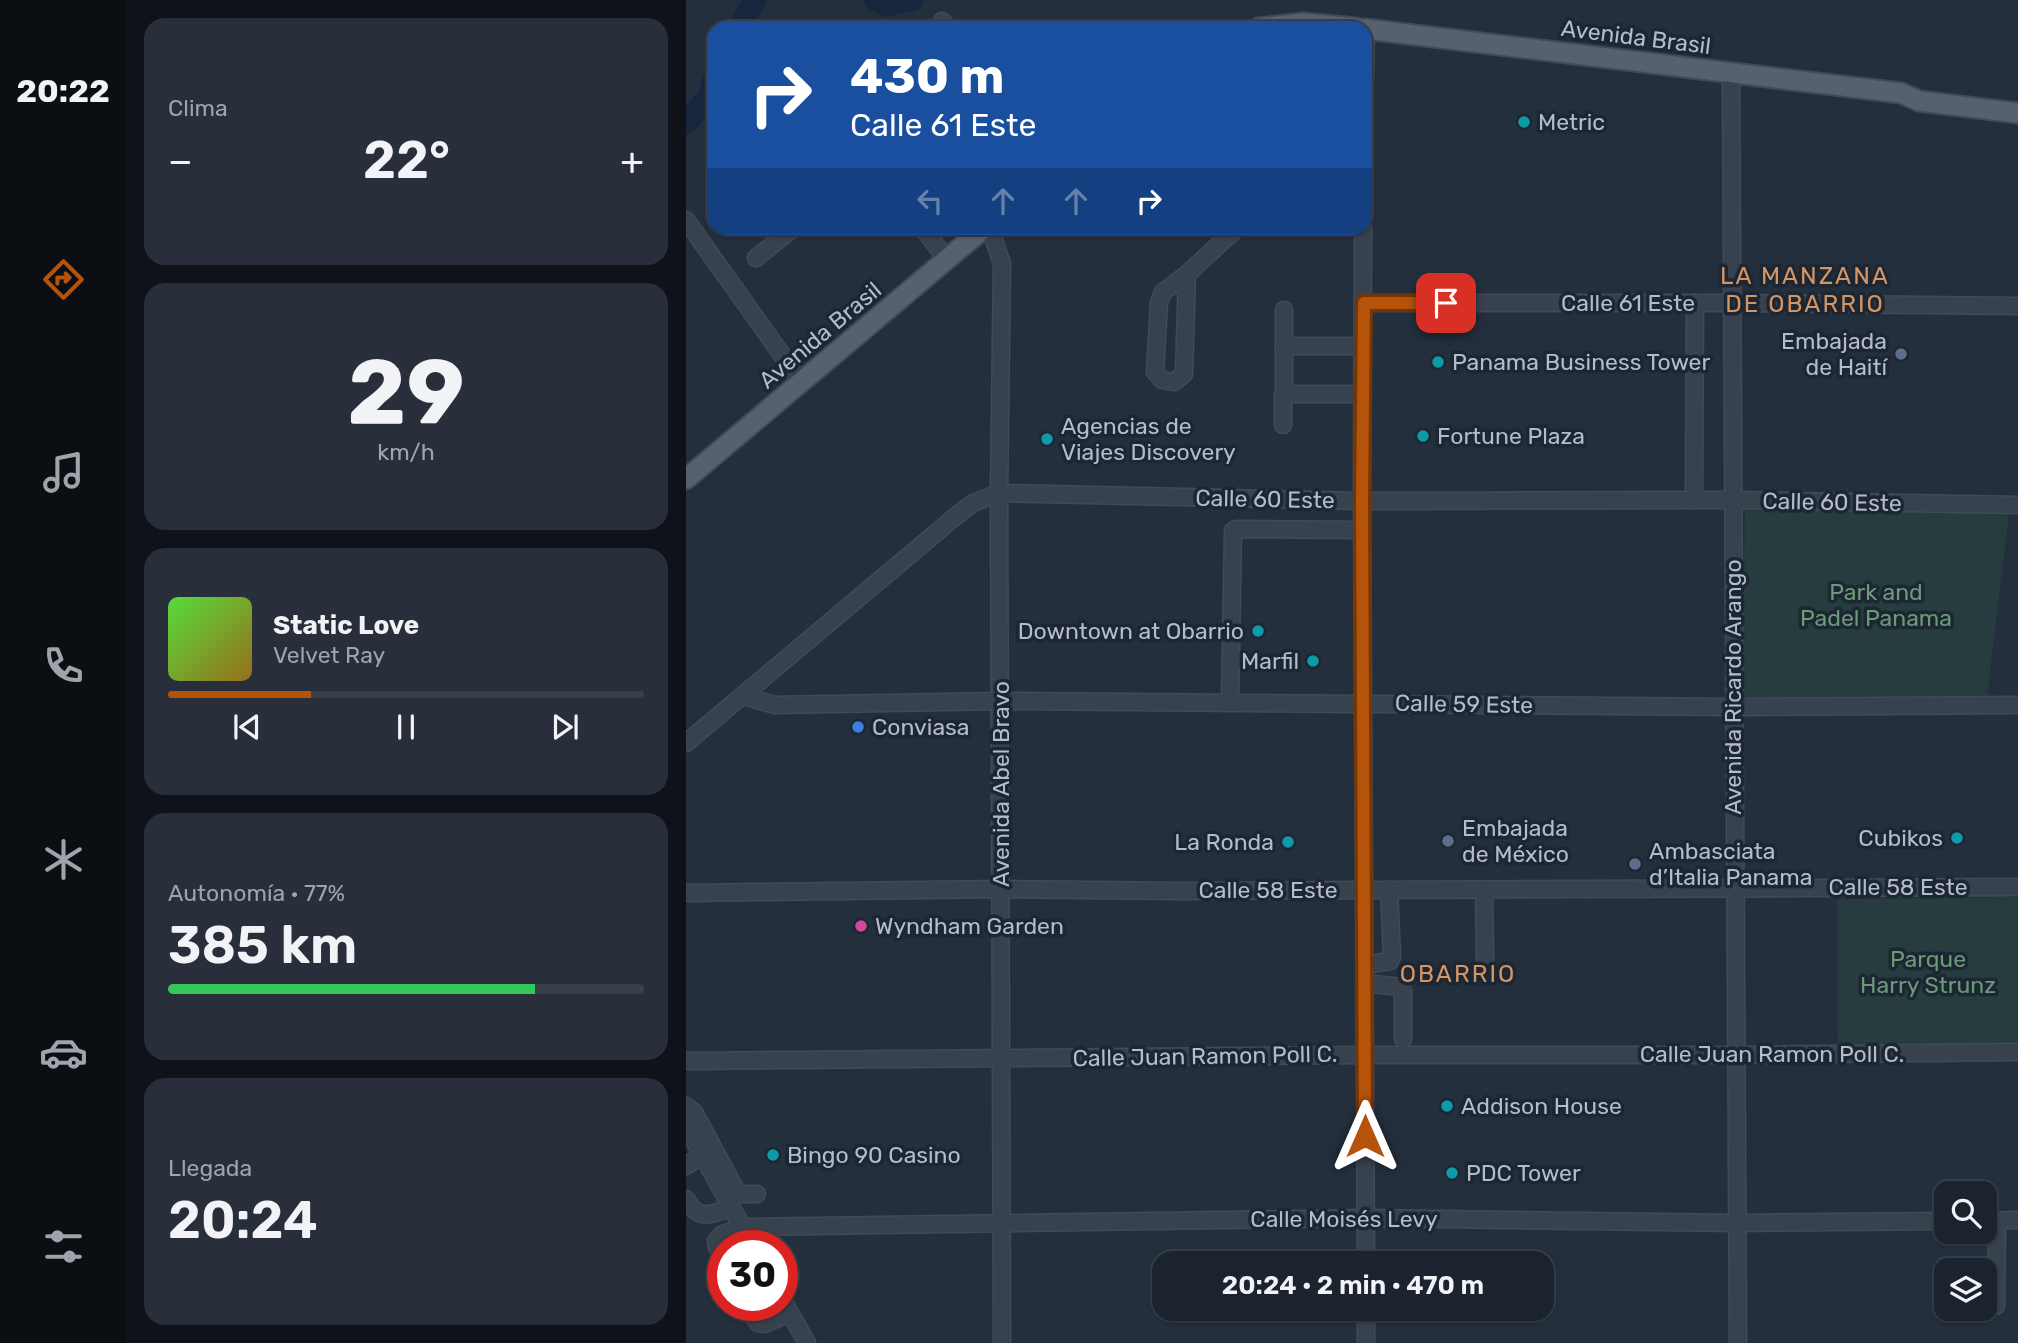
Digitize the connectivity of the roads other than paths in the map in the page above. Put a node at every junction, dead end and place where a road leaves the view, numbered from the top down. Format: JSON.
{"nodes":[{"id":1,"x":1372,"y":30,"type":"edge"},
{"id":2,"x":1731,"y":73,"type":"junction"},
{"id":3,"x":1901,"y":93,"type":"junction"},
{"id":4,"x":2018,"y":100,"type":"edge"},
{"id":5,"x":2018,"y":113,"type":"edge"},
{"id":6,"x":686,"y":220,"type":"edge"},
{"id":7,"x":784,"y":235,"type":"edge"},
{"id":8,"x":928,"y":235,"type":"edge"},
{"id":9,"x":976,"y":235,"type":"edge"},
{"id":10,"x":992,"y":235,"type":"edge"},
{"id":11,"x":1229,"y":235,"type":"edge"},
{"id":12,"x":1363,"y":235,"type":"edge"},
{"id":13,"x":756,"y":258,"type":"dead end"},
{"id":14,"x":947,"y":260,"type":"junction"},
{"id":15,"x":1187,"y":274,"type":"junction"},
{"id":16,"x":1364,"y":303,"type":"junction"},
{"id":17,"x":1695,"y":303,"type":"junction"},
{"id":18,"x":1731,"y":303,"type":"junction"},
{"id":19,"x":2018,"y":306,"type":"edge"},
{"id":20,"x":1284,"y":310,"type":"dead end"},
{"id":21,"x":1284,"y":346,"type":"junction"},
{"id":22,"x":1363,"y":346,"type":"junction"},
{"id":23,"x":802,"y":383,"type":"junction"},
{"id":24,"x":1284,"y":386,"type":"dead end"},
{"id":25,"x":1363,"y":394,"type":"junction"},
{"id":26,"x":1283,"y":425,"type":"dead end"},
{"id":27,"x":686,"y":479,"type":"edge"},
{"id":28,"x":999,"y":493,"type":"junction"},
{"id":29,"x":1694,"y":500,"type":"junction"},
{"id":30,"x":1732,"y":500,"type":"junction"},
{"id":31,"x":1362,"y":501,"type":"junction"},
{"id":32,"x":2018,"y":505,"type":"edge"},
{"id":33,"x":1363,"y":530,"type":"junction"},
{"id":34,"x":744,"y":696,"type":"junction"},
{"id":35,"x":1001,"y":701,"type":"junction"},
{"id":36,"x":1230,"y":703,"type":"junction"},
{"id":37,"x":1363,"y":703,"type":"junction"},
{"id":38,"x":2018,"y":705,"type":"edge"},
{"id":39,"x":1734,"y":707,"type":"junction"},
{"id":40,"x":686,"y":743,"type":"edge"},
{"id":41,"x":1735,"y":887,"type":"junction"},
{"id":42,"x":2018,"y":887,"type":"edge"},
{"id":43,"x":1002,"y":889,"type":"junction"},
{"id":44,"x":1484,"y":889,"type":"junction"},
{"id":45,"x":1366,"y":890,"type":"junction"},
{"id":46,"x":1389,"y":890,"type":"junction"},
{"id":47,"x":686,"y":893,"type":"edge"},
{"id":48,"x":1485,"y":960,"type":"dead end"},
{"id":49,"x":1365,"y":965,"type":"junction"},
{"id":50,"x":1365,"y":983,"type":"junction"},
{"id":51,"x":1403,"y":1039,"type":"dead end"},
{"id":52,"x":2018,"y":1052,"type":"edge"},
{"id":53,"x":1365,"y":1055,"type":"junction"},
{"id":54,"x":1736,"y":1055,"type":"junction"},
{"id":55,"x":1002,"y":1058,"type":"junction"},
{"id":56,"x":686,"y":1061,"type":"edge"},
{"id":57,"x":686,"y":1105,"type":"edge"},
{"id":58,"x":686,"y":1126,"type":"edge"},
{"id":59,"x":702,"y":1155,"type":"junction"},
{"id":60,"x":686,"y":1166,"type":"edge"},
{"id":61,"x":757,"y":1194,"type":"dead end"},
{"id":62,"x":686,"y":1199,"type":"edge"},
{"id":63,"x":731,"y":1199,"type":"junction"},
{"id":64,"x":1366,"y":1218,"type":"junction"},
{"id":65,"x":2018,"y":1220,"type":"edge"},
{"id":66,"x":1934,"y":1221,"type":"edge"},
{"id":67,"x":1997,"y":1221,"type":"edge"},
{"id":68,"x":1003,"y":1222,"type":"junction"},
{"id":69,"x":1737,"y":1223,"type":"junction"},
{"id":70,"x":742,"y":1227,"type":"junction"},
{"id":71,"x":734,"y":1230,"type":"edge"},
{"id":72,"x":744,"y":1230,"type":"edge"},
{"id":73,"x":1366,"y":1251,"type":"edge"},
{"id":74,"x":795,"y":1321,"type":"edge"},
{"id":75,"x":1366,"y":1321,"type":"edge"},
{"id":76,"x":807,"y":1343,"type":"edge"},
{"id":77,"x":1002,"y":1343,"type":"edge"},
{"id":78,"x":1366,"y":1343,"type":"edge"},
{"id":79,"x":1738,"y":1343,"type":"edge"}],
"edges":[{"from":1,"to":2,"type":"main road","name":"Avenida Brasil"},
{"from":2,"to":3,"type":"main road","name":"Avenida Brasil"},
{"from":2,"to":18,"type":"street","name":"Avenida Ricardo Arango"},
{"from":3,"to":4,"type":"main road","name":"Avenida Brasil"},
{"from":3,"to":5,"type":"main road","name":"Avenida Brasil"},
{"from":6,"to":23,"type":"street"},
{"from":7,"to":13,"type":"street"},
{"from":8,"to":14,"type":"street"},
{"from":9,"to":14,"type":"main road","name":"Avenida Brasil"},
{"from":10,"to":28,"type":"street","name":"Avenida Abel Bravo"},
{"from":11,"to":15,"type":"street"},
{"from":12,"to":16,"type":"street"},
{"from":14,"to":23,"type":"main road","name":"Avenida Brasil"},
{"from":15,"to":15,"type":"street"},
{"from":16,"to":17,"type":"street","name":"Calle 61 Este"},
{"from":16,"to":22,"type":"street"},
{"from":17,"to":18,"type":"street","name":"Calle 61 Este"},
{"from":17,"to":29,"type":"street"},
{"from":18,"to":19,"type":"street","name":"Calle 61 Este"},
{"from":18,"to":30,"type":"street","name":"Avenida Ricardo Arango"},
{"from":20,"to":21,"type":"street"},
{"from":21,"to":22,"type":"street"},
{"from":21,"to":24,"type":"street"},
{"from":22,"to":25,"type":"street"},
{"from":23,"to":27,"type":"main road","name":"Avenida Brasil"},
{"from":25,"to":26,"type":"street"},
{"from":25,"to":31,"type":"street"},
{"from":28,"to":31,"type":"street","name":"Calle 60 Este"},
{"from":28,"to":34,"type":"street","name":"Calle 60 Este"},
{"from":28,"to":35,"type":"street","name":"Avenida Abel Bravo"},
{"from":29,"to":30,"type":"street","name":"Calle 60 Este"},
{"from":29,"to":31,"type":"street","name":"Calle 60 Este"},
{"from":30,"to":32,"type":"street","name":"Calle 60 Este"},
{"from":30,"to":39,"type":"street","name":"Avenida Ricardo Arango"},
{"from":31,"to":33,"type":"street"},
{"from":33,"to":36,"type":"street"},
{"from":33,"to":37,"type":"street"},
{"from":34,"to":35,"type":"street","name":"Calle 59 Este"},
{"from":34,"to":40,"type":"street","name":"Calle 60 Este"},
{"from":35,"to":36,"type":"street","name":"Calle 59 Este"},
{"from":35,"to":43,"type":"street","name":"Avenida Abel Bravo"},
{"from":36,"to":37,"type":"street","name":"Calle 59 Este"},
{"from":37,"to":39,"type":"street","name":"Calle 59 Este"},
{"from":37,"to":45,"type":"street"},
{"from":38,"to":39,"type":"street","name":"Calle 59 Este"},
{"from":39,"to":41,"type":"street","name":"Avenida Ricardo Arango"},
{"from":41,"to":42,"type":"street","name":"Calle 58 Este"},
{"from":41,"to":44,"type":"street","name":"Calle 58 Este"},
{"from":41,"to":54,"type":"street","name":"Avenida Ricardo Arango"},
{"from":43,"to":45,"type":"street","name":"Calle 58 Este"},
{"from":43,"to":47,"type":"street","name":"Calle 58 Este"},
{"from":43,"to":55,"type":"street","name":"Avenida Abel Bravo"},
{"from":44,"to":46,"type":"street","name":"Calle 58 Este"},
{"from":44,"to":48,"type":"street"},
{"from":45,"to":46,"type":"street","name":"Calle 58 Este"},
{"from":45,"to":49,"type":"street"},
{"from":46,"to":49,"type":"street"},
{"from":49,"to":50,"type":"street"},
{"from":50,"to":51,"type":"street"},
{"from":50,"to":53,"type":"street"},
{"from":52,"to":54,"type":"street","name":"Calle Juan Ramon Poll C."},
{"from":53,"to":54,"type":"street","name":"Calle Juan Ramon Poll C."},
{"from":53,"to":55,"type":"street","name":"Calle Juan Ramon Poll C."},
{"from":53,"to":64,"type":"street"},
{"from":54,"to":69,"type":"street","name":"Avenida Ricardo Arango"},
{"from":55,"to":56,"type":"street","name":"Calle Juan Ramon Poll C."},
{"from":55,"to":68,"type":"street","name":"Avenida Abel Bravo"},
{"from":57,"to":63,"type":"street"},
{"from":58,"to":59,"type":"street"},
{"from":59,"to":60,"type":"street"},
{"from":59,"to":63,"type":"street"},
{"from":61,"to":63,"type":"street"},
{"from":62,"to":63,"type":"street"},
{"from":63,"to":70,"type":"street"},
{"from":64,"to":68,"type":"street","name":"Calle Moisés Levy"},
{"from":64,"to":69,"type":"street","name":"Calle Moisés Levy"},
{"from":64,"to":73,"type":"street"},
{"from":65,"to":67,"type":"street"},
{"from":66,"to":69,"type":"street","name":"Calle Moisés Levy"},
{"from":68,"to":70,"type":"street","name":"Calle Moisés Levy"},
{"from":68,"to":77,"type":"street","name":"Avenida Abel Bravo"},
{"from":69,"to":79,"type":"street","name":"Avenida Ricardo Arango"},
{"from":70,"to":71,"type":"street"},
{"from":70,"to":72,"type":"street"},
{"from":74,"to":76,"type":"street"},
{"from":75,"to":78,"type":"street"}]}
